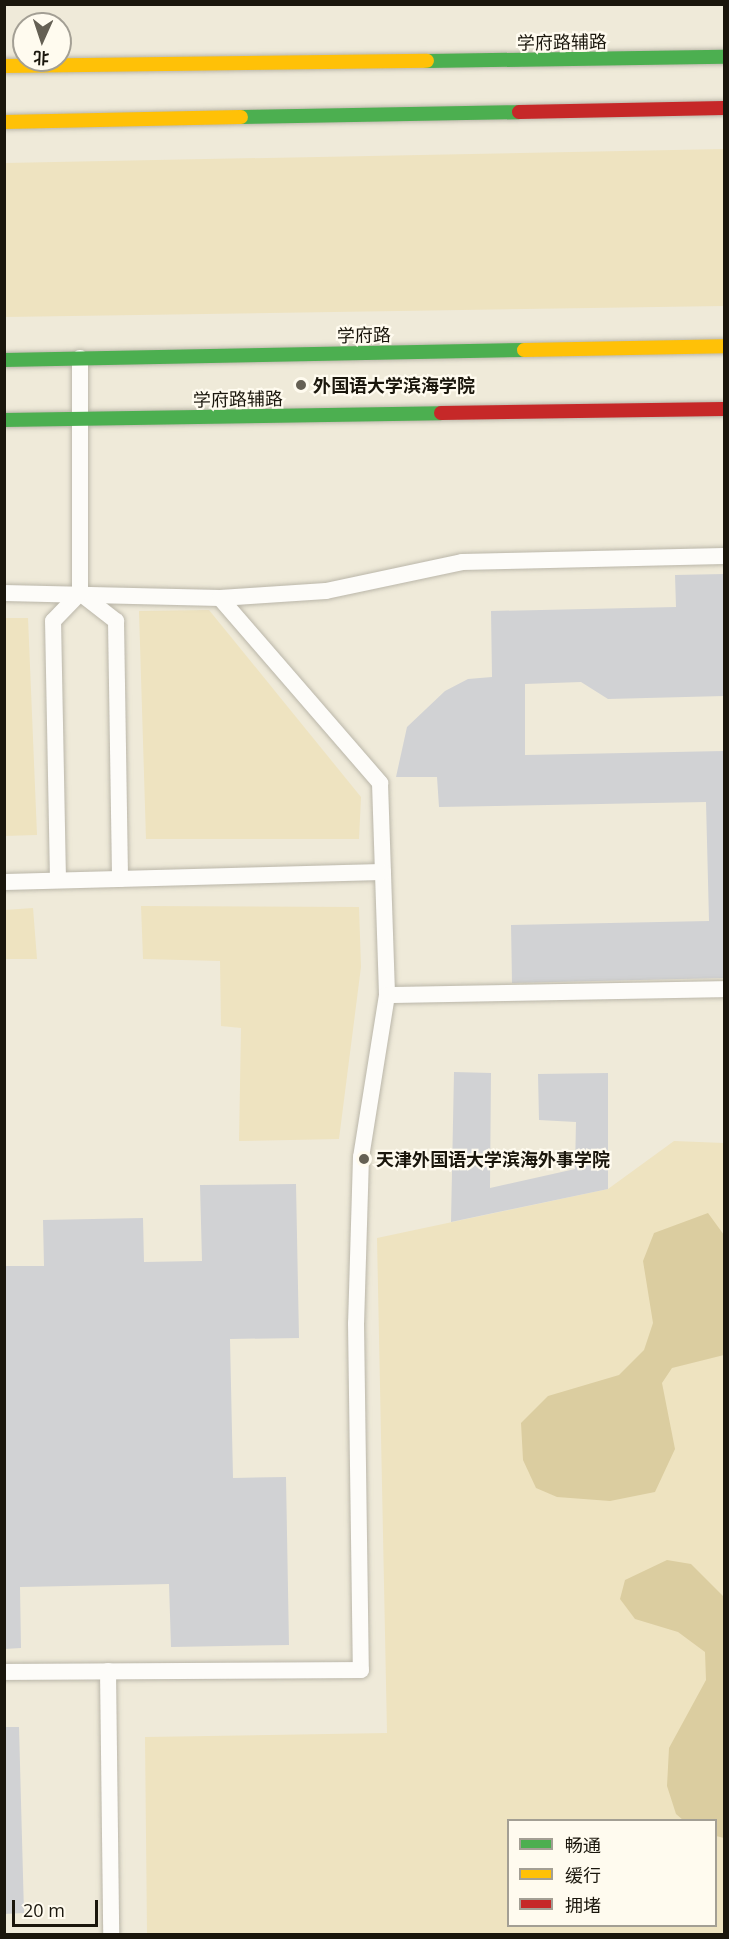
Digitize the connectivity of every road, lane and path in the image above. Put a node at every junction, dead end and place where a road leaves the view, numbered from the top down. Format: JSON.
{"nodes":[{"id":1,"x":724,"y":57,"type":"edge"},
{"id":2,"x":4,"y":66,"type":"edge"},
{"id":3,"x":724,"y":108,"type":"edge"},
{"id":4,"x":4,"y":122,"type":"edge"},
{"id":5,"x":724,"y":346,"type":"edge"},
{"id":6,"x":80,"y":358,"type":"junction"},
{"id":7,"x":4,"y":360,"type":"edge"},
{"id":8,"x":724,"y":409,"type":"edge"},
{"id":9,"x":81,"y":419,"type":"junction"},
{"id":10,"x":4,"y":420,"type":"edge"},
{"id":11,"x":724,"y":556,"type":"edge"},
{"id":12,"x":4,"y":593,"type":"edge"},
{"id":13,"x":80,"y":593,"type":"junction"},
{"id":14,"x":220,"y":598,"type":"junction"},
{"id":15,"x":383,"y":872,"type":"junction"},
{"id":16,"x":120,"y":879,"type":"junction"},
{"id":17,"x":58,"y":880,"type":"junction"},
{"id":18,"x":4,"y":882,"type":"edge"},
{"id":19,"x":724,"y":989,"type":"edge"},
{"id":20,"x":387,"y":994,"type":"junction"},
{"id":21,"x":108,"y":1671,"type":"junction"},
{"id":22,"x":4,"y":1672,"type":"edge"},
{"id":23,"x":111,"y":1935,"type":"edge"}],
"edges":[{"from":1,"to":2,"type":"main road","name":"学府路辅路"},
{"from":3,"to":4,"type":"main road"},
{"from":5,"to":6,"type":"main road","name":"学府路"},
{"from":6,"to":7,"type":"main road","name":"学府路"},
{"from":6,"to":9,"type":"lane"},
{"from":8,"to":9,"type":"main road","name":"学府路辅路"},
{"from":9,"to":10,"type":"main road","name":"学府路辅路"},
{"from":9,"to":13,"type":"lane"},
{"from":11,"to":14,"type":"lane"},
{"from":12,"to":13,"type":"lane"},
{"from":13,"to":14,"type":"lane"},
{"from":13,"to":16,"type":"lane"},
{"from":13,"to":17,"type":"lane"},
{"from":14,"to":15,"type":"lane"},
{"from":15,"to":16,"type":"lane"},
{"from":15,"to":20,"type":"lane"},
{"from":16,"to":17,"type":"lane"},
{"from":17,"to":18,"type":"lane"},
{"from":19,"to":20,"type":"lane"},
{"from":20,"to":21,"type":"lane"},
{"from":21,"to":22,"type":"lane"},
{"from":21,"to":23,"type":"lane"}]}
